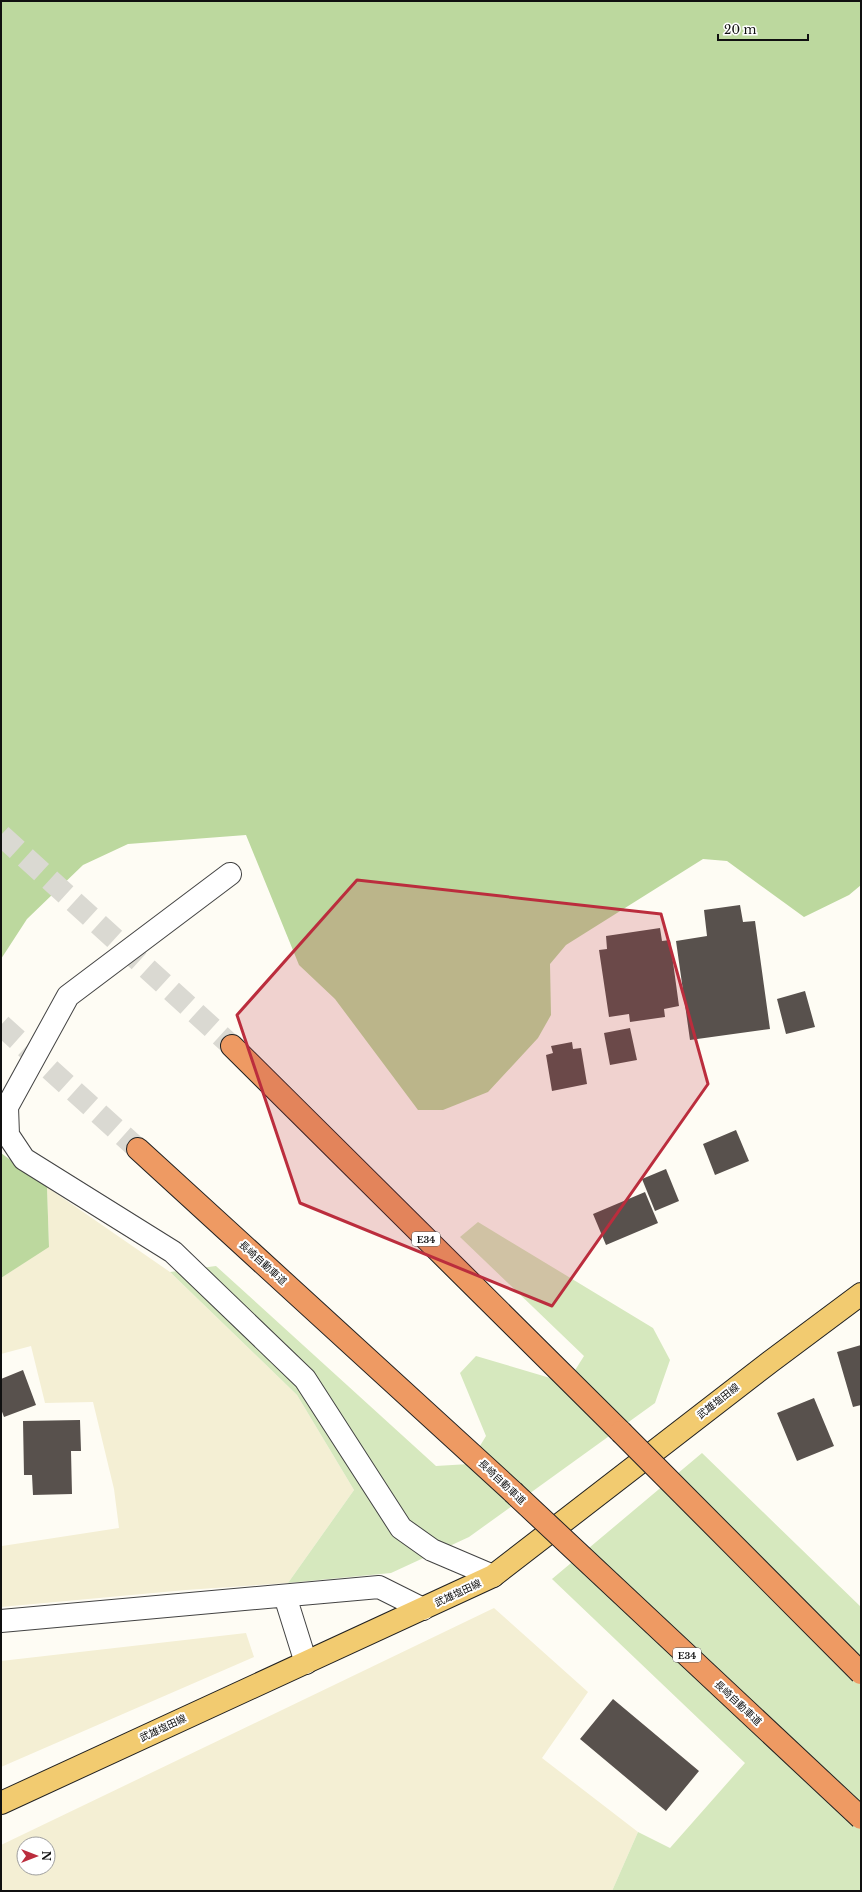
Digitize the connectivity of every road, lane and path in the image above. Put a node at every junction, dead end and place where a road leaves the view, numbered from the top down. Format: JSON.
{"nodes":[{"id":1,"x":230,"y":874,"type":"dead end"},
{"id":2,"x":232,"y":1046,"type":"tunnel mouth"},
{"id":3,"x":138,"y":1150,"type":"tunnel mouth"},
{"id":4,"x":861,"y":1294,"type":"edge"},
{"id":5,"x":493,"y":1576,"type":"junction"},
{"id":6,"x":285,"y":1596,"type":"junction"},
{"id":7,"x":423,"y":1609,"type":"junction"},
{"id":8,"x":1,"y":1621,"type":"edge"},
{"id":9,"x":306,"y":1663,"type":"junction"},
{"id":10,"x":861,"y":1673,"type":"edge"},
{"id":11,"x":1,"y":1802,"type":"edge"},
{"id":12,"x":861,"y":1818,"type":"edge"}],
"edges":[{"from":1,"to":5,"type":"street"},
{"from":2,"to":10,"type":"highway","number":"E34","bridge":true},
{"from":3,"to":12,"type":"highway","name":"長崎自動車道","number":"E34","bridge":true},
{"from":4,"to":5,"type":"main road","name":"武雄塩田線"},
{"from":5,"to":7,"type":"main road","name":"武雄塩田線"},
{"from":6,"to":7,"type":"street"},
{"from":6,"to":8,"type":"street"},
{"from":6,"to":9,"type":"street"},
{"from":7,"to":9,"type":"main road","name":"武雄塩田線"},
{"from":9,"to":11,"type":"main road","name":"武雄塩田線"}]}
